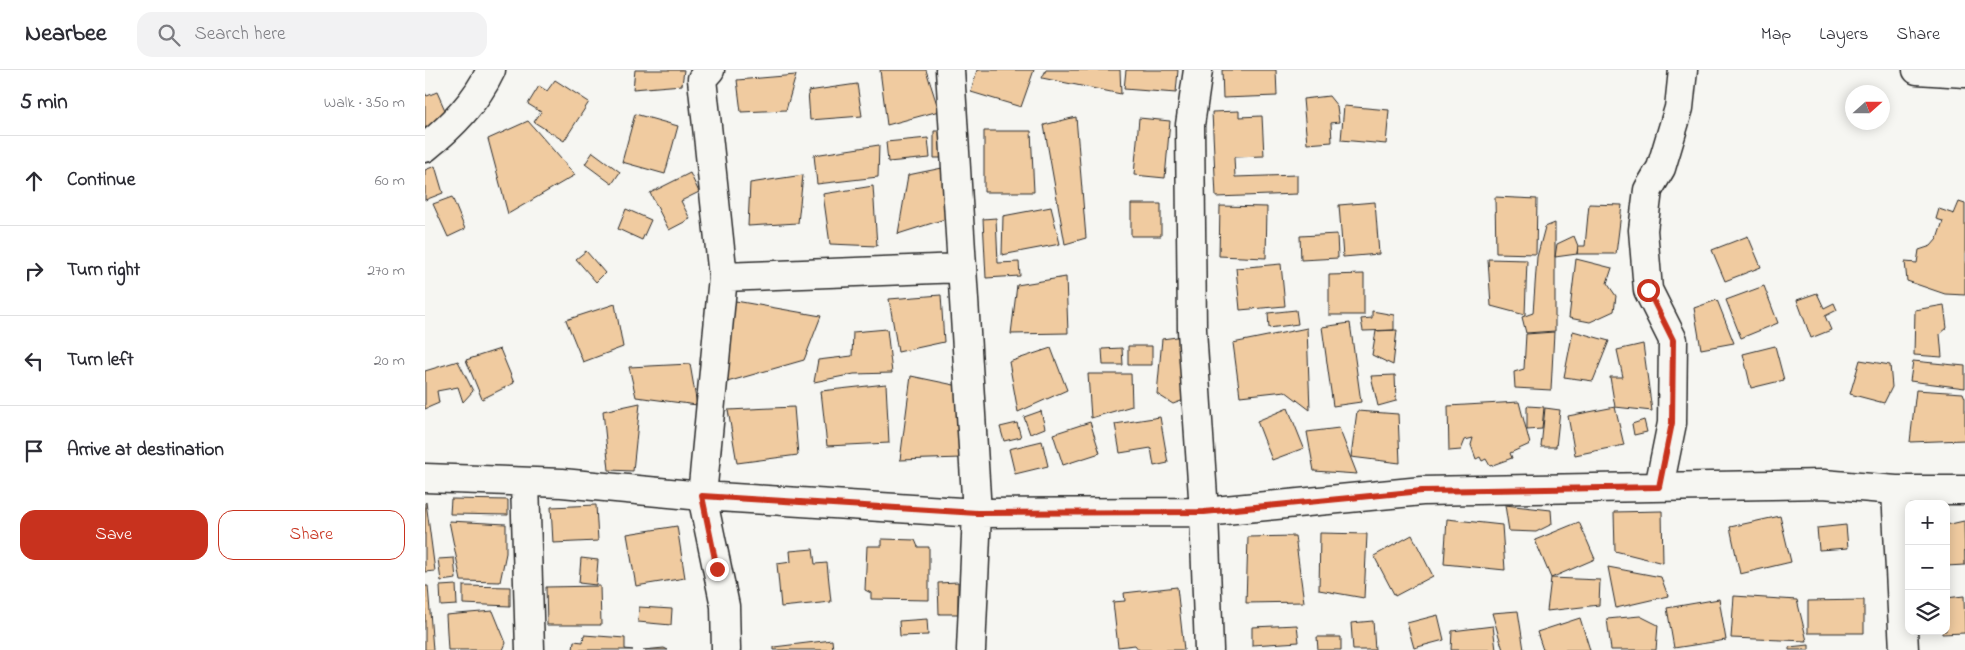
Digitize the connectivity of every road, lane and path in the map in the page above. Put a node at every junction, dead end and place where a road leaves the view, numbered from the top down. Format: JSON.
{"nodes":[{"id":1,"x":491,"y":70,"type":"edge"},
{"id":2,"x":710,"y":70,"type":"edge"},
{"id":3,"x":950,"y":70,"type":"edge"},
{"id":4,"x":1198,"y":70,"type":"edge"},
{"id":5,"x":1683,"y":70,"type":"edge"},
{"id":6,"x":1917,"y":70,"type":"edge"},
{"id":7,"x":1965,"y":73,"type":"edge"},
{"id":8,"x":425,"y":148,"type":"edge"},
{"id":9,"x":963,"y":268,"type":"junction"},
{"id":10,"x":723,"y":277,"type":"junction"},
{"id":11,"x":425,"y":478,"type":"edge"},
{"id":12,"x":525,"y":482,"type":"junction"},
{"id":13,"x":1659,"y":487,"type":"junction"},
{"id":14,"x":1896,"y":490,"type":"junction"},
{"id":15,"x":1965,"y":490,"type":"edge"},
{"id":16,"x":702,"y":496,"type":"junction"},
{"id":17,"x":1204,"y":512,"type":"junction"},
{"id":18,"x":977,"y":513,"type":"junction"},
{"id":19,"x":530,"y":650,"type":"edge"},
{"id":20,"x":727,"y":650,"type":"edge"},
{"id":21,"x":971,"y":650,"type":"edge"},
{"id":22,"x":1209,"y":650,"type":"edge"},
{"id":23,"x":1904,"y":650,"type":"edge"}],
"edges":[{"from":1,"to":8,"type":"street"},
{"from":2,"to":10,"type":"street"},
{"from":3,"to":9,"type":"street"},
{"from":4,"to":17,"type":"street"},
{"from":5,"to":13,"type":"street"},
{"from":6,"to":7,"type":"street"},
{"from":9,"to":10,"type":"street"},
{"from":9,"to":18,"type":"street"},
{"from":10,"to":16,"type":"street"},
{"from":11,"to":12,"type":"street"},
{"from":12,"to":16,"type":"street"},
{"from":12,"to":19,"type":"street"},
{"from":13,"to":14,"type":"street"},
{"from":13,"to":17,"type":"street"},
{"from":14,"to":15,"type":"street"},
{"from":14,"to":23,"type":"street"},
{"from":16,"to":18,"type":"street"},
{"from":16,"to":20,"type":"street"},
{"from":17,"to":18,"type":"street"},
{"from":17,"to":22,"type":"street"},
{"from":18,"to":21,"type":"street"}]}
